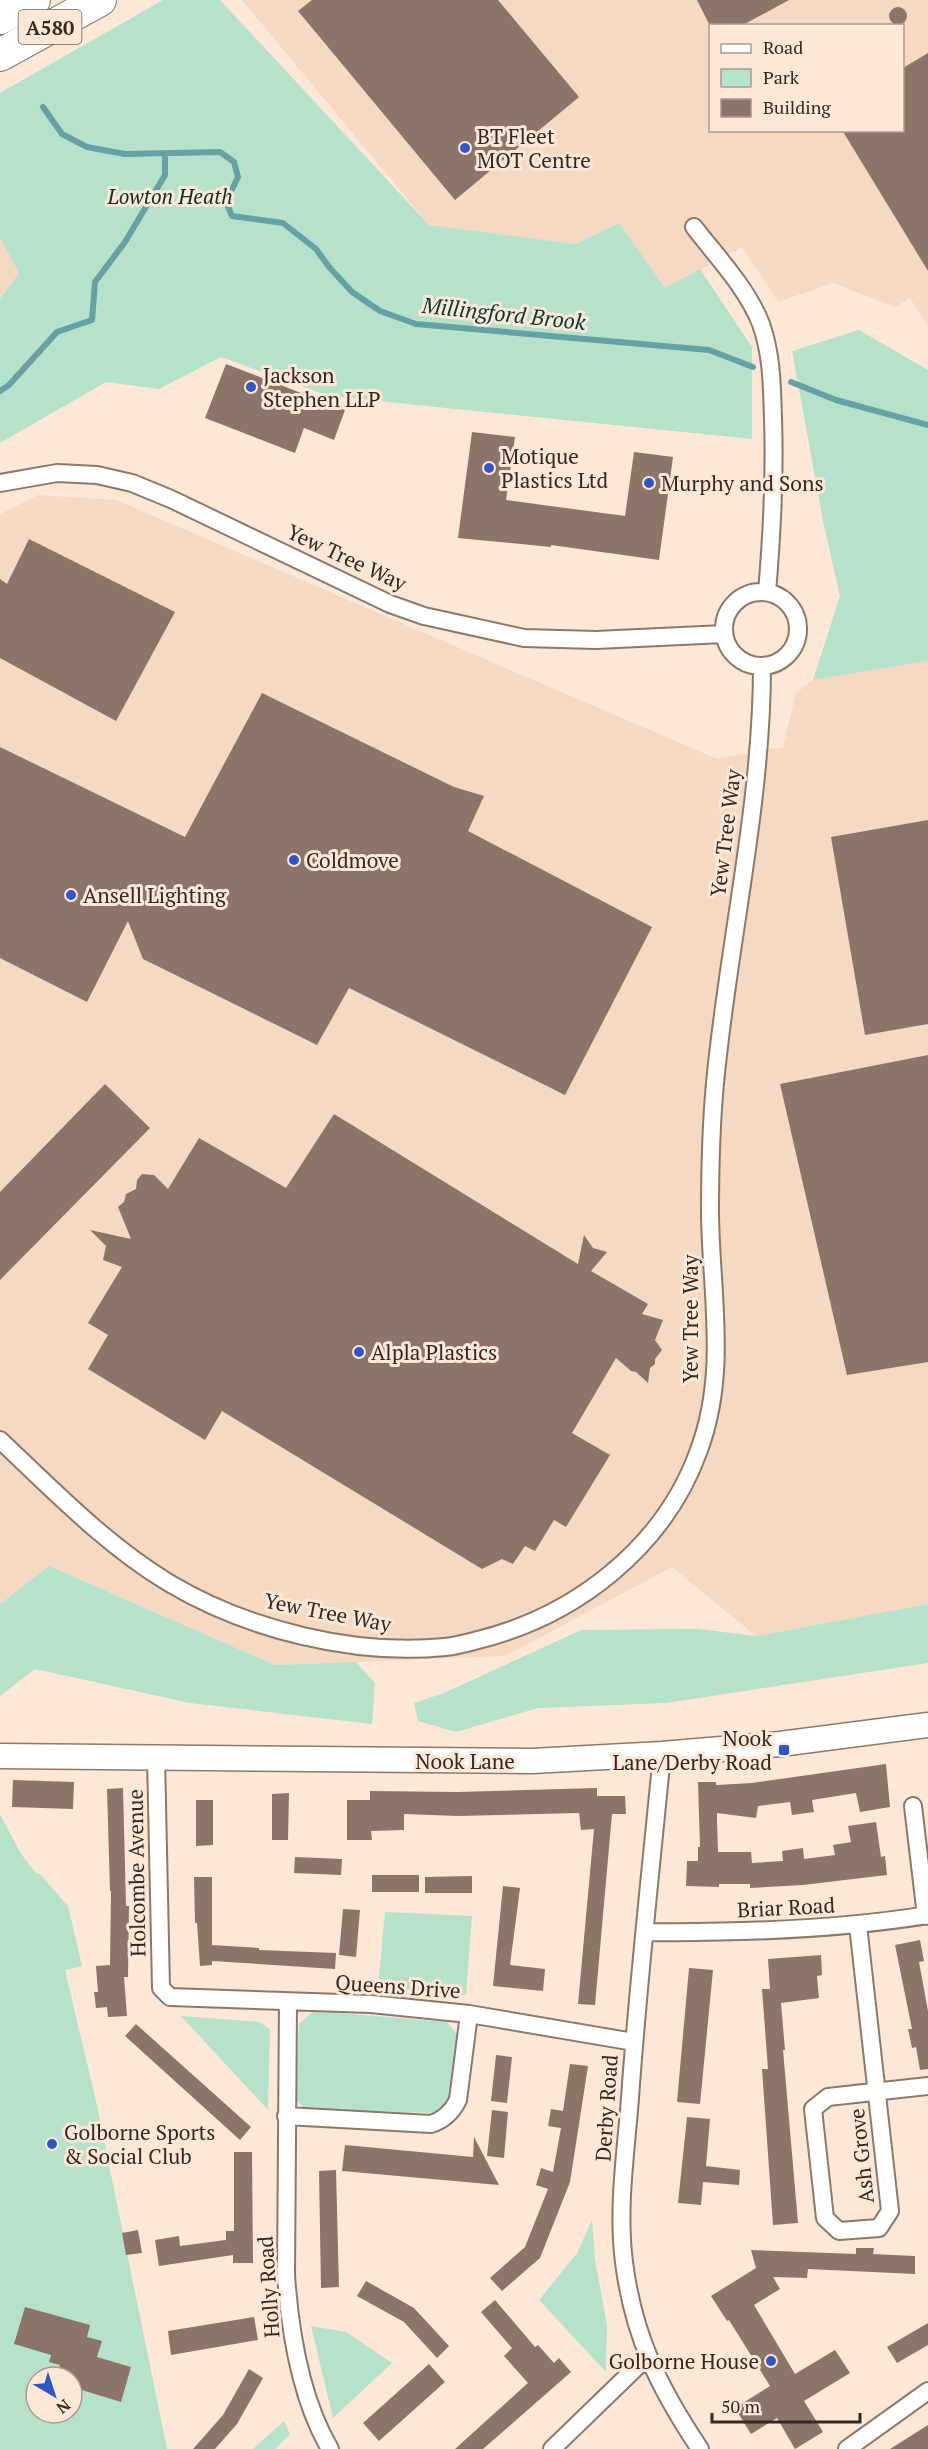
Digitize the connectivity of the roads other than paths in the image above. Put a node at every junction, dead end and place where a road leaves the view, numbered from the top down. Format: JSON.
{"nodes":[{"id":1,"x":34,"y":0,"type":"edge"},
{"id":2,"x":100,"y":0,"type":"edge"},
{"id":3,"x":0,"y":18,"type":"edge"},
{"id":4,"x":0,"y":55,"type":"edge"},
{"id":5,"x":694,"y":227,"type":"dead end"},
{"id":6,"x":0,"y":483,"type":"edge"},
{"id":7,"x":767,"y":592,"type":"junction"},
{"id":8,"x":724,"y":634,"type":"junction"},
{"id":9,"x":762,"y":666,"type":"junction"},
{"id":10,"x":0,"y":1440,"type":"edge"},
{"id":11,"x":928,"y":1725,"type":"edge"},
{"id":12,"x":662,"y":1754,"type":"junction"},
{"id":13,"x":0,"y":1756,"type":"edge"},
{"id":14,"x":156,"y":1757,"type":"junction"},
{"id":15,"x":913,"y":1806,"type":"dead end"},
{"id":16,"x":927,"y":1916,"type":"edge"},
{"id":17,"x":858,"y":1925,"type":"junction"},
{"id":18,"x":645,"y":1932,"type":"junction"},
{"id":19,"x":160,"y":1988,"type":"joint"},
{"id":20,"x":288,"y":2002,"type":"junction"},
{"id":21,"x":469,"y":2014,"type":"junction"},
{"id":22,"x":634,"y":2042,"type":"junction"},
{"id":23,"x":928,"y":2086,"type":"edge"},
{"id":24,"x":878,"y":2091,"type":"junction"},
{"id":25,"x":286,"y":2116,"type":"junction"},
{"id":26,"x":647,"y":2358,"type":"junction"},
{"id":27,"x":928,"y":2391,"type":"edge"},
{"id":28,"x":330,"y":2449,"type":"edge"},
{"id":29,"x":552,"y":2449,"type":"edge"},
{"id":30,"x":700,"y":2449,"type":"edge"},
{"id":31,"x":847,"y":2449,"type":"edge"}],
"edges":[{"from":1,"to":3,"type":"highway","number":"A580"},
{"from":2,"to":4,"type":"highway","number":"A580"},
{"from":5,"to":7,"type":"street"},
{"from":6,"to":8,"type":"street","name":"Yew Tree Way"},
{"from":7,"to":8,"type":"street"},
{"from":7,"to":9,"type":"street"},
{"from":8,"to":9,"type":"street"},
{"from":9,"to":10,"type":"street","name":"Yew Tree Way"},
{"from":11,"to":12,"type":"street","name":"Nook Lane"},
{"from":12,"to":14,"type":"street","name":"Nook Lane"},
{"from":12,"to":18,"type":"street","name":"Derby Road"},
{"from":13,"to":14,"type":"street","name":"Nook Lane"},
{"from":14,"to":19,"type":"street","name":"Holcombe Avenue"},
{"from":15,"to":16,"type":"street"},
{"from":16,"to":17,"type":"street","name":"Briar Road"},
{"from":17,"to":18,"type":"street","name":"Briar Road"},
{"from":17,"to":24,"type":"street","name":"Ash Grove"},
{"from":18,"to":22,"type":"street","name":"Derby Road"},
{"from":19,"to":20,"type":"street","name":"Queens Drive"},
{"from":20,"to":21,"type":"street","name":"Queens Drive"},
{"from":20,"to":25,"type":"street","name":"Holly Road"},
{"from":21,"to":22,"type":"street","name":"Queens Drive"},
{"from":21,"to":25,"type":"street"},
{"from":22,"to":26,"type":"street","name":"Derby Road"},
{"from":23,"to":24,"type":"street"},
{"from":24,"to":24,"type":"street","name":"Ash Grove"},
{"from":25,"to":28,"type":"street","name":"Holly Road"},
{"from":26,"to":29,"type":"street"},
{"from":26,"to":30,"type":"street","name":"Derby Road"},
{"from":27,"to":31,"type":"street"}]}
